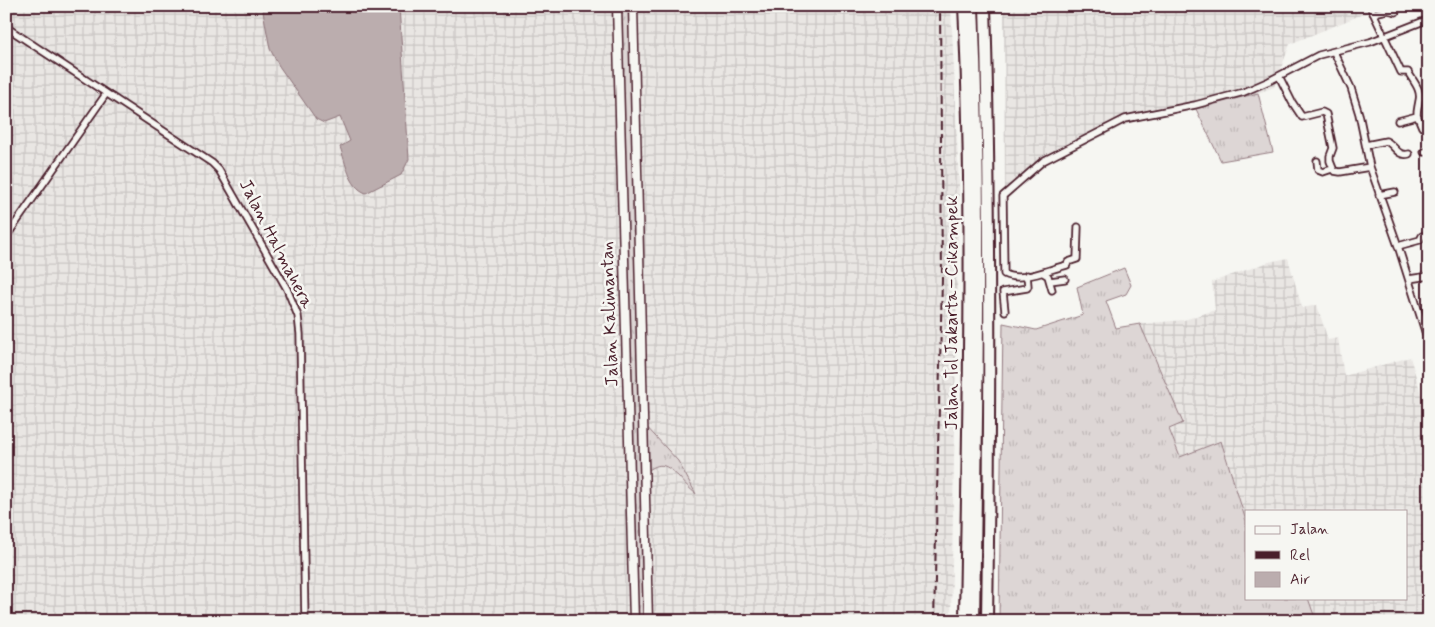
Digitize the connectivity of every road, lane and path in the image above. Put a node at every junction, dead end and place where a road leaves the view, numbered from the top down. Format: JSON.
{"nodes":[{"id":1,"x":617,"y":6,"type":"edge"},
{"id":2,"x":633,"y":6,"type":"edge"},
{"id":3,"x":964,"y":6,"type":"edge"},
{"id":4,"x":973,"y":6,"type":"edge"},
{"id":5,"x":978,"y":6,"type":"edge"},
{"id":6,"x":985,"y":6,"type":"edge"},
{"id":7,"x":1370,"y":6,"type":"edge"},
{"id":8,"x":1396,"y":12,"type":"dead end"},
{"id":9,"x":1372,"y":13,"type":"junction"},
{"id":10,"x":1429,"y":19,"type":"edge"},
{"id":11,"x":6,"y":27,"type":"edge"},
{"id":12,"x":1383,"y":37,"type":"junction"},
{"id":13,"x":1334,"y":52,"type":"junction"},
{"id":14,"x":1279,"y":76,"type":"junction"},
{"id":15,"x":106,"y":94,"type":"junction"},
{"id":16,"x":1417,"y":115,"type":"junction"},
{"id":17,"x":1398,"y":120,"type":"dead end"},
{"id":18,"x":1429,"y":127,"type":"edge"},
{"id":19,"x":1366,"y":145,"type":"junction"},
{"id":20,"x":1409,"y":154,"type":"dead end"},
{"id":21,"x":1317,"y":161,"type":"dead end"},
{"id":22,"x":1370,"y":167,"type":"junction"},
{"id":23,"x":1332,"y":169,"type":"junction"},
{"id":24,"x":1395,"y":192,"type":"dead end"},
{"id":25,"x":1379,"y":195,"type":"junction"},
{"id":26,"x":1078,"y":227,"type":"dead end"},
{"id":27,"x":1429,"y":234,"type":"edge"},
{"id":28,"x":6,"y":237,"type":"edge"},
{"id":29,"x":1398,"y":246,"type":"junction"},
{"id":30,"x":1044,"y":273,"type":"junction"},
{"id":31,"x":1027,"y":275,"type":"junction"},
{"id":32,"x":1429,"y":276,"type":"edge"},
{"id":33,"x":1065,"y":279,"type":"dead end"},
{"id":34,"x":1409,"y":279,"type":"junction"},
{"id":35,"x":1050,"y":281,"type":"junction"},
{"id":36,"x":1052,"y":290,"type":"dead end"},
{"id":37,"x":624,"y":300,"type":"junction"},
{"id":38,"x":640,"y":300,"type":"junction"},
{"id":39,"x":1005,"y":311,"type":"dead end"},
{"id":40,"x":1429,"y":344,"type":"edge"},
{"id":41,"x":305,"y":621,"type":"edge"},
{"id":42,"x":634,"y":621,"type":"edge"},
{"id":43,"x":648,"y":621,"type":"edge"},
{"id":44,"x":965,"y":621,"type":"edge"},
{"id":45,"x":974,"y":621,"type":"edge"},
{"id":46,"x":979,"y":621,"type":"edge"},
{"id":47,"x":987,"y":621,"type":"edge"}],
"edges":[{"from":1,"to":37,"type":"street","name":"Jalan Kalimantan"},
{"from":2,"to":38,"type":"street","name":"Jalan Kalimantan"},
{"from":3,"to":44,"type":"highway","name":"Jalan Tol Jakarta–Cikampek"},
{"from":4,"to":45,"type":"highway"},
{"from":5,"to":46,"type":"highway"},
{"from":6,"to":47,"type":"highway"},
{"from":7,"to":9,"type":"street"},
{"from":8,"to":9,"type":"street"},
{"from":9,"to":12,"type":"street"},
{"from":10,"to":12,"type":"street"},
{"from":11,"to":15,"type":"street","name":"Jalan Halmahera"},
{"from":12,"to":13,"type":"street"},
{"from":12,"to":16,"type":"street"},
{"from":13,"to":14,"type":"street"},
{"from":13,"to":19,"type":"street"},
{"from":14,"to":23,"type":"street"},
{"from":14,"to":31,"type":"street"},
{"from":15,"to":28,"type":"street"},
{"from":15,"to":41,"type":"street","name":"Jalan Halmahera"},
{"from":16,"to":17,"type":"street"},
{"from":16,"to":18,"type":"street"},
{"from":19,"to":20,"type":"street"},
{"from":19,"to":22,"type":"street"},
{"from":21,"to":23,"type":"street"},
{"from":22,"to":23,"type":"street"},
{"from":22,"to":25,"type":"street"},
{"from":24,"to":25,"type":"street"},
{"from":25,"to":29,"type":"street"},
{"from":26,"to":30,"type":"street"},
{"from":27,"to":29,"type":"street"},
{"from":29,"to":34,"type":"street"},
{"from":30,"to":31,"type":"street"},
{"from":30,"to":35,"type":"street"},
{"from":31,"to":39,"type":"street"},
{"from":32,"to":34,"type":"street"},
{"from":33,"to":35,"type":"street"},
{"from":34,"to":40,"type":"street"},
{"from":35,"to":36,"type":"street"},
{"from":37,"to":38,"type":"street"},
{"from":37,"to":42,"type":"street","name":"Jalan Kalimantan"},
{"from":38,"to":43,"type":"street","name":"Jalan Kalimantan"}]}
